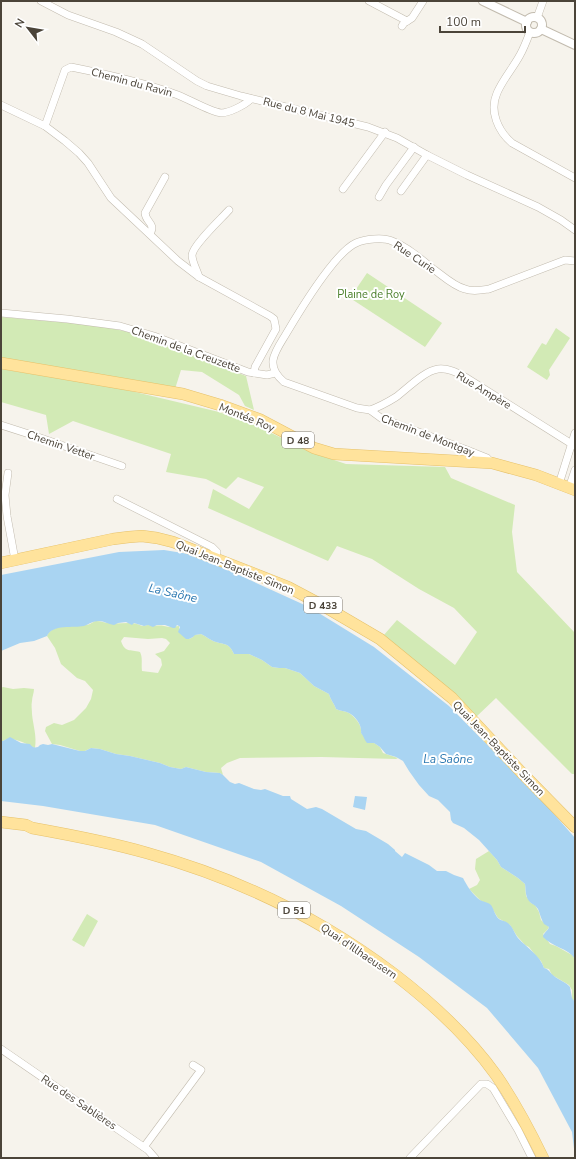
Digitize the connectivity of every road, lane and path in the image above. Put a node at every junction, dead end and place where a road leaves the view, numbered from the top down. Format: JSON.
{"nodes":[{"id":1,"x":42,"y":1,"type":"edge"},
{"id":2,"x":369,"y":1,"type":"edge"},
{"id":3,"x":423,"y":1,"type":"edge"},
{"id":4,"x":484,"y":1,"type":"edge"},
{"id":5,"x":544,"y":1,"type":"edge"},
{"id":6,"x":537,"y":18,"type":"junction"},
{"id":7,"x":527,"y":22,"type":"junction"},
{"id":8,"x":541,"y":28,"type":"junction"},
{"id":9,"x":530,"y":32,"type":"junction"},
{"id":10,"x":575,"y":45,"type":"edge"},
{"id":11,"x":251,"y":98,"type":"junction"},
{"id":12,"x":1,"y":105,"type":"edge"},
{"id":13,"x":45,"y":126,"type":"junction"},
{"id":14,"x":385,"y":132,"type":"junction"},
{"id":15,"x":414,"y":148,"type":"junction"},
{"id":16,"x":427,"y":155,"type":"junction"},
{"id":17,"x":165,"y":177,"type":"dead end"},
{"id":18,"x":575,"y":178,"type":"edge"},
{"id":19,"x":343,"y":190,"type":"dead end"},
{"id":20,"x":401,"y":192,"type":"dead end"},
{"id":21,"x":379,"y":197,"type":"dead end"},
{"id":22,"x":229,"y":210,"type":"dead end"},
{"id":23,"x":575,"y":230,"type":"edge"},
{"id":24,"x":150,"y":234,"type":"junction"},
{"id":25,"x":575,"y":260,"type":"edge"},
{"id":26,"x":199,"y":277,"type":"junction"},
{"id":27,"x":1,"y":313,"type":"edge"},
{"id":28,"x":1,"y":363,"type":"edge"},
{"id":29,"x":254,"y":373,"type":"junction"},
{"id":30,"x":275,"y":373,"type":"junction"},
{"id":31,"x":370,"y":410,"type":"junction"},
{"id":32,"x":1,"y":425,"type":"edge"},
{"id":33,"x":575,"y":433,"type":"edge"},
{"id":34,"x":573,"y":445,"type":"edge"},
{"id":35,"x":492,"y":464,"type":"junction"},
{"id":36,"x":122,"y":466,"type":"dead end"},
{"id":37,"x":575,"y":470,"type":"edge"},
{"id":38,"x":8,"y":473,"type":"dead end"},
{"id":39,"x":568,"y":487,"type":"edge"},
{"id":40,"x":117,"y":500,"type":"dead end"},
{"id":41,"x":216,"y":558,"type":"junction"},
{"id":42,"x":15,"y":560,"type":"junction"},
{"id":43,"x":1,"y":563,"type":"edge"},
{"id":44,"x":1,"y":822,"type":"edge"},
{"id":45,"x":1,"y":826,"type":"edge"},
{"id":46,"x":575,"y":826,"type":"edge"},
{"id":47,"x":32,"y":828,"type":"junction"},
{"id":48,"x":1,"y":1049,"type":"edge"},
{"id":49,"x":193,"y":1065,"type":"dead end"},
{"id":50,"x":144,"y":1147,"type":"junction"},
{"id":51,"x":155,"y":1158,"type":"edge"},
{"id":52,"x":410,"y":1158,"type":"edge"},
{"id":53,"x":532,"y":1158,"type":"edge"},
{"id":54,"x":543,"y":1158,"type":"edge"}],
"edges":[{"from":1,"to":11,"type":"street","name":"Rue du 8 Mai 1945"},
{"from":2,"to":3,"type":"street"},
{"from":4,"to":7,"type":"street"},
{"from":5,"to":6,"type":"street"},
{"from":6,"to":7,"type":"street"},
{"from":6,"to":8,"type":"street"},
{"from":7,"to":9,"type":"street"},
{"from":8,"to":9,"type":"street"},
{"from":8,"to":10,"type":"street"},
{"from":9,"to":18,"type":"street"},
{"from":11,"to":13,"type":"street","name":"Chemin du Ravin"},
{"from":11,"to":14,"type":"street","name":"Rue du 8 Mai 1945"},
{"from":12,"to":13,"type":"street"},
{"from":13,"to":24,"type":"street"},
{"from":14,"to":15,"type":"street","name":"Rue du 8 Mai 1945"},
{"from":14,"to":19,"type":"street"},
{"from":15,"to":16,"type":"street","name":"Rue du 8 Mai 1945"},
{"from":15,"to":21,"type":"street"},
{"from":16,"to":20,"type":"street"},
{"from":16,"to":23,"type":"street","name":"Rue du 8 Mai 1945"},
{"from":17,"to":24,"type":"street"},
{"from":22,"to":26,"type":"street"},
{"from":24,"to":26,"type":"street"},
{"from":25,"to":30,"type":"street","name":"Rue Curie"},
{"from":26,"to":29,"type":"street"},
{"from":27,"to":29,"type":"street","name":"Chemin de la Creuzette"},
{"from":28,"to":35,"type":"main road","name":"Montée Roy","number":"D 48"},
{"from":29,"to":30,"type":"street","name":"Chemin de la Creuzette"},
{"from":30,"to":31,"type":"street","name":"Chemin de Montgay"},
{"from":31,"to":34,"type":"street","name":"Rue Ampère"},
{"from":31,"to":35,"type":"street","name":"Chemin de Montgay"},
{"from":32,"to":36,"type":"street","name":"Chemin Vetter"},
{"from":33,"to":34,"type":"street"},
{"from":34,"to":39,"type":"street"},
{"from":35,"to":39,"type":"main road","number":"D 48"},
{"from":37,"to":39,"type":"street"},
{"from":38,"to":42,"type":"street"},
{"from":40,"to":41,"type":"street"},
{"from":41,"to":42,"type":"main road","name":"Quai Jean-Baptiste Simon","number":"D 433"},
{"from":41,"to":46,"type":"main road","name":"Quai Jean-Baptiste Simon","number":"D 433"},
{"from":42,"to":43,"type":"main road","name":"Quai Jean-Baptiste Simon","number":"D 433"},
{"from":44,"to":47,"type":"main road","name":"Quai d'Illhaeusern","number":"D 51"},
{"from":45,"to":47,"type":"main road","name":"Quai d'Illhaeusern","number":"D 51"},
{"from":47,"to":54,"type":"main road","name":"Quai d'Illhaeusern","number":"D 51"},
{"from":48,"to":50,"type":"street","name":"Rue des Sablières"},
{"from":49,"to":50,"type":"street"},
{"from":50,"to":51,"type":"street","name":"Rue des Sablières"},
{"from":52,"to":53,"type":"street"}]}
